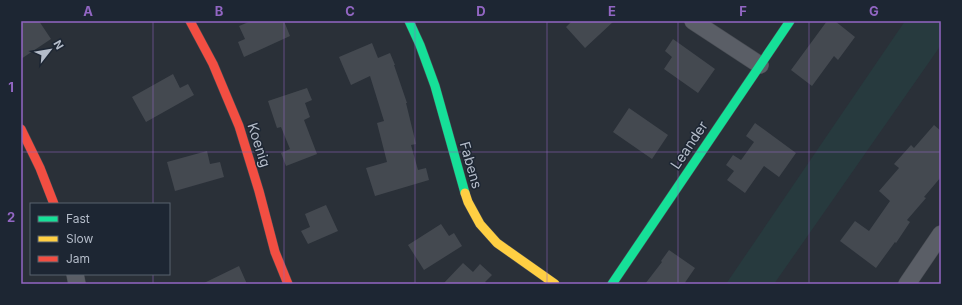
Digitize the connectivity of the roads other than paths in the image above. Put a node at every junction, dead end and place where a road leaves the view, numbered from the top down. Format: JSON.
{"nodes":[{"id":1,"x":190,"y":21,"type":"edge"},
{"id":2,"x":409,"y":21,"type":"edge"},
{"id":3,"x":693,"y":21,"type":"edge"},
{"id":4,"x":790,"y":21,"type":"edge"},
{"id":5,"x":760,"y":65,"type":"junction"},
{"id":6,"x":21,"y":129,"type":"edge"},
{"id":7,"x":54,"y":203,"type":"edge"},
{"id":8,"x":941,"y":234,"type":"edge"},
{"id":9,"x":288,"y":284,"type":"edge"},
{"id":10,"x":555,"y":284,"type":"edge"},
{"id":11,"x":612,"y":284,"type":"edge"},
{"id":12,"x":907,"y":284,"type":"edge"}],
"edges":[{"from":1,"to":9,"type":"street","name":"Koenig"},
{"from":2,"to":10,"type":"street","name":"Fabens"},
{"from":3,"to":5,"type":"street"},
{"from":4,"to":5,"type":"street","name":"Leander"},
{"from":5,"to":11,"type":"street","name":"Leander"},
{"from":6,"to":7,"type":"street"},
{"from":8,"to":12,"type":"street"}]}
